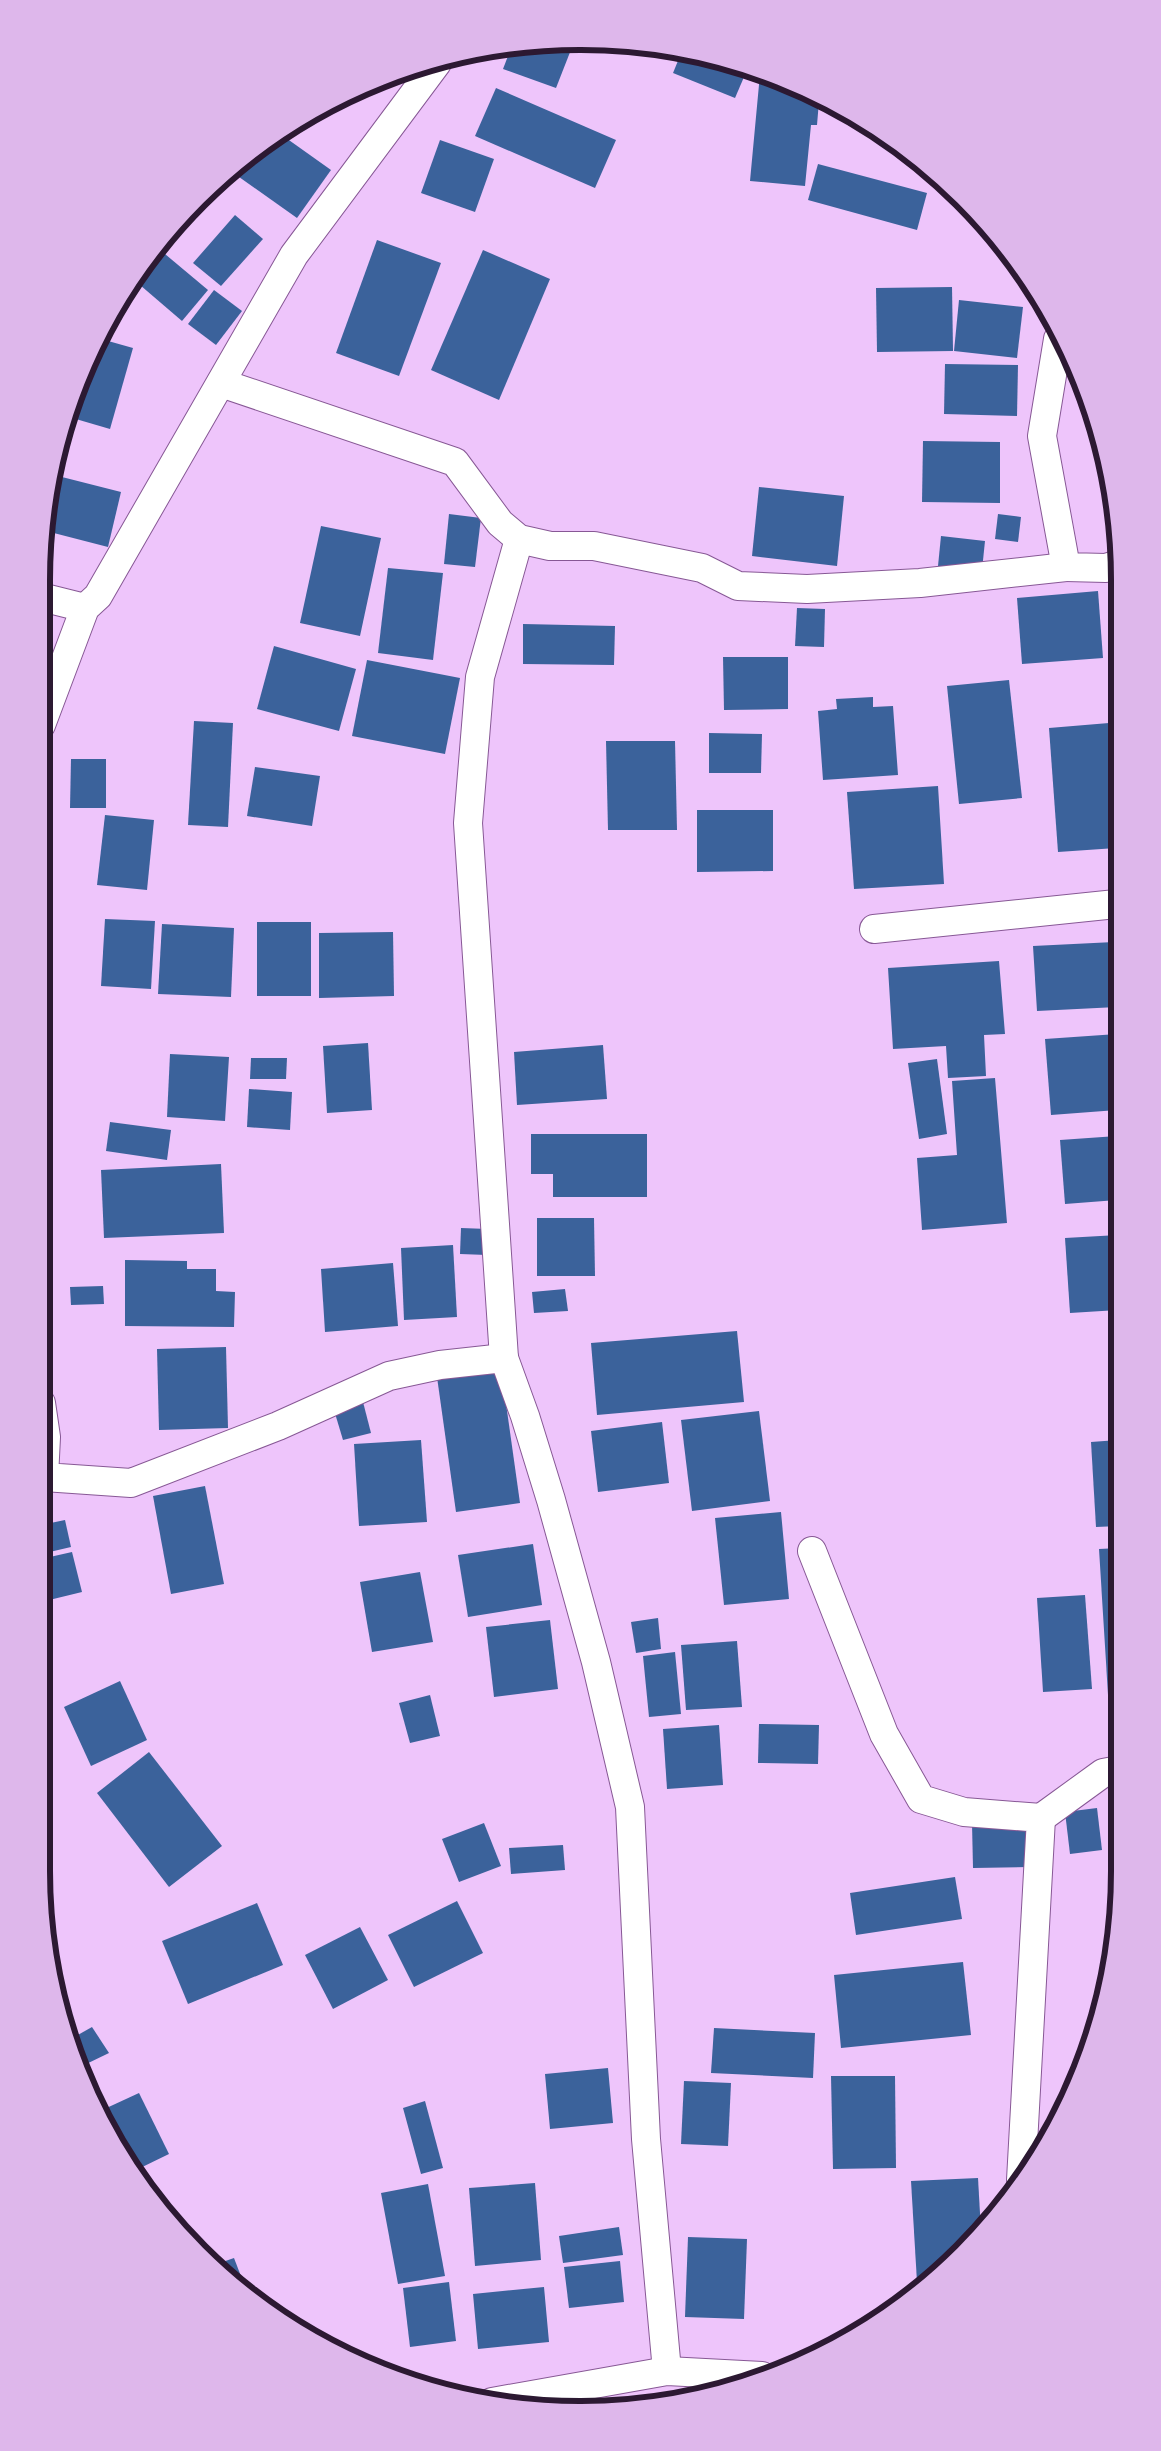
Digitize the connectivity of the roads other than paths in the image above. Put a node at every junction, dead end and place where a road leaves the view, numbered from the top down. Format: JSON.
{"nodes":[{"id":1,"x":430,"y":72,"type":"edge"},
{"id":2,"x":1057,"y":347,"type":"edge"},
{"id":3,"x":221,"y":383,"type":"junction"},
{"id":4,"x":519,"y":539,"type":"junction"},
{"id":5,"x":1111,"y":566,"type":"edge"},
{"id":6,"x":1066,"y":567,"type":"junction"},
{"id":7,"x":50,"y":599,"type":"edge"},
{"id":8,"x":85,"y":608,"type":"junction"},
{"id":9,"x":50,"y":702,"type":"edge"},
{"id":10,"x":1111,"y":905,"type":"edge"},
{"id":11,"x":874,"y":929,"type":"dead end"},
{"id":12,"x":504,"y":1358,"type":"junction"},
{"id":13,"x":50,"y":1477,"type":"edge"},
{"id":14,"x":812,"y":1551,"type":"dead end"},
{"id":15,"x":1111,"y":1772,"type":"edge"},
{"id":16,"x":1041,"y":1818,"type":"junction"},
{"id":17,"x":1022,"y":2165,"type":"edge"},
{"id":18,"x":667,"y":2371,"type":"junction"},
{"id":19,"x":744,"y":2375,"type":"edge"},
{"id":20,"x":520,"y":2397,"type":"edge"}],
"edges":[{"from":1,"to":3,"type":"street"},
{"from":2,"to":6,"type":"street"},
{"from":3,"to":4,"type":"street"},
{"from":3,"to":8,"type":"street"},
{"from":4,"to":6,"type":"street"},
{"from":4,"to":12,"type":"street"},
{"from":5,"to":6,"type":"street"},
{"from":7,"to":8,"type":"street"},
{"from":8,"to":9,"type":"street"},
{"from":10,"to":11,"type":"street"},
{"from":12,"to":13,"type":"street"},
{"from":12,"to":18,"type":"street"},
{"from":14,"to":16,"type":"street"},
{"from":15,"to":16,"type":"street"},
{"from":16,"to":17,"type":"street"},
{"from":18,"to":19,"type":"street"},
{"from":18,"to":20,"type":"street"}]}
